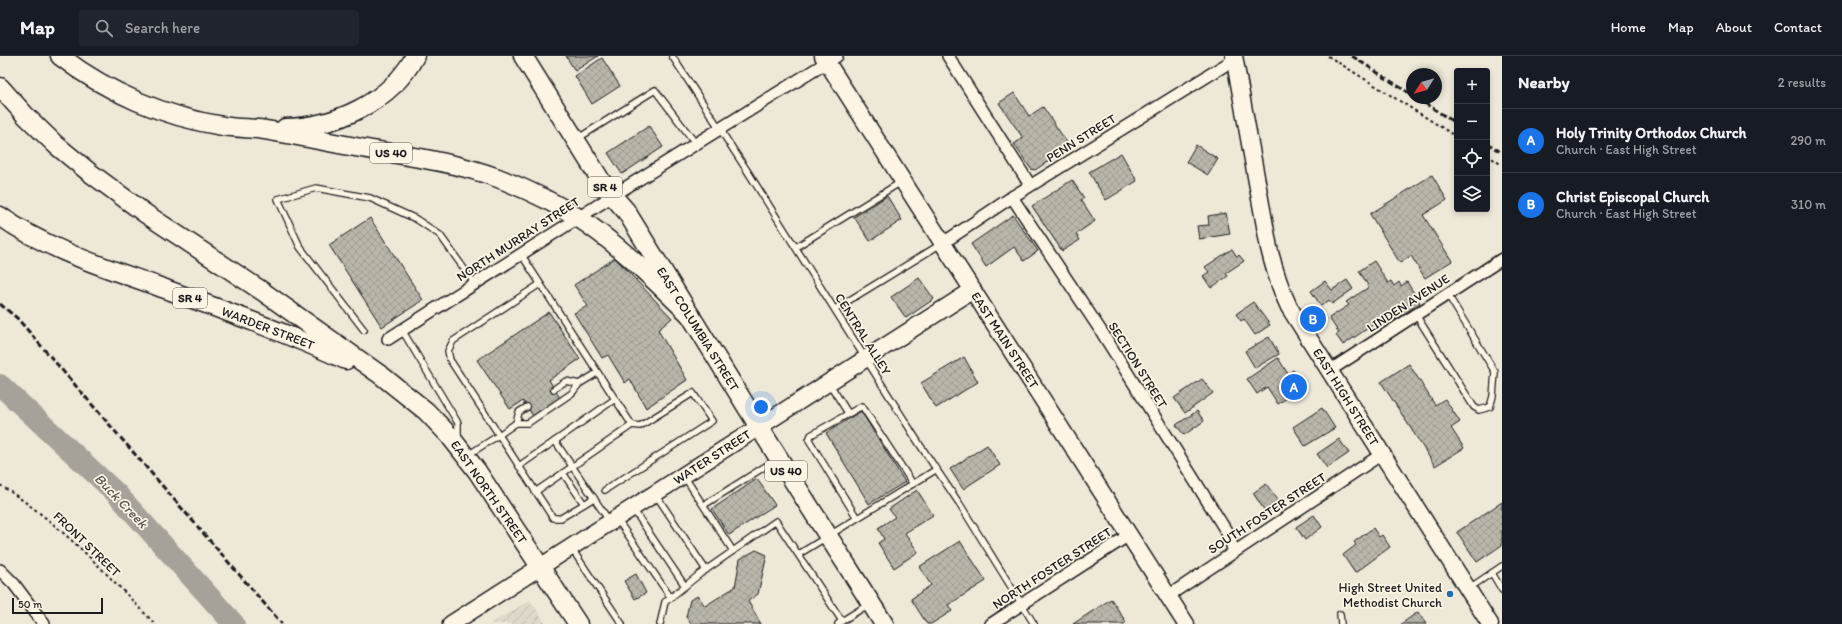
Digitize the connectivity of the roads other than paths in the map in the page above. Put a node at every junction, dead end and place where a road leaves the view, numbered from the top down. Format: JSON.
{"nodes":[{"id":1,"x":60,"y":56,"type":"edge"},
{"id":2,"x":415,"y":56,"type":"edge"},
{"id":3,"x":523,"y":56,"type":"edge"},
{"id":4,"x":672,"y":56,"type":"edge"},
{"id":5,"x":948,"y":56,"type":"edge"},
{"id":6,"x":1235,"y":57,"type":"edge"},
{"id":7,"x":829,"y":58,"type":"edge"},
{"id":8,"x":0,"y":87,"type":"edge"},
{"id":9,"x":257,"y":129,"type":"junction"},
{"id":10,"x":719,"y":129,"type":"junction"},
{"id":11,"x":576,"y":140,"type":"junction"},
{"id":12,"x":696,"y":144,"type":"junction"},
{"id":13,"x":903,"y":181,"type":"junction"},
{"id":14,"x":1028,"y":182,"type":"junction"},
{"id":15,"x":612,"y":196,"type":"junction"},
{"id":16,"x":1012,"y":196,"type":"junction"},
{"id":17,"x":0,"y":216,"type":"edge"},
{"id":18,"x":578,"y":218,"type":"junction"},
{"id":19,"x":943,"y":243,"type":"junction"},
{"id":20,"x":796,"y":247,"type":"junction"},
{"id":21,"x":521,"y":254,"type":"junction"},
{"id":22,"x":1502,"y":259,"type":"edge"},
{"id":23,"x":475,"y":284,"type":"junction"},
{"id":24,"x":540,"y":284,"type":"junction"},
{"id":25,"x":973,"y":290,"type":"junction"},
{"id":26,"x":1448,"y":294,"type":"junction"},
{"id":27,"x":835,"y":309,"type":"junction"},
{"id":28,"x":1416,"y":315,"type":"junction"},
{"id":29,"x":691,"y":316,"type":"junction"},
{"id":30,"x":364,"y":330,"type":"dead end"},
{"id":31,"x":402,"y":330,"type":"junction"},
{"id":32,"x":388,"y":339,"type":"dead end"},
{"id":33,"x":866,"y":358,"type":"junction"},
{"id":34,"x":1330,"y":371,"type":"junction"},
{"id":35,"x":597,"y":373,"type":"junction"},
{"id":36,"x":382,"y":376,"type":"junction"},
{"id":37,"x":829,"y":383,"type":"junction"},
{"id":38,"x":579,"y":384,"type":"junction"},
{"id":39,"x":554,"y":389,"type":"dead end"},
{"id":40,"x":615,"y":399,"type":"junction"},
{"id":41,"x":527,"y":407,"type":"dead end"},
{"id":42,"x":848,"y":413,"type":"junction"},
{"id":43,"x":516,"y":423,"type":"junction"},
{"id":44,"x":632,"y":425,"type":"junction"},
{"id":45,"x":758,"y":427,"type":"junction"},
{"id":46,"x":499,"y":435,"type":"junction"},
{"id":47,"x":555,"y":441,"type":"junction"},
{"id":48,"x":463,"y":451,"type":"junction"},
{"id":49,"x":1382,"y":454,"type":"junction"},
{"id":50,"x":778,"y":458,"type":"junction"},
{"id":51,"x":519,"y":466,"type":"junction"},
{"id":52,"x":572,"y":466,"type":"junction"},
{"id":53,"x":937,"y":469,"type":"junction"},
{"id":54,"x":563,"y":473,"type":"junction"},
{"id":55,"x":684,"y":475,"type":"junction"},
{"id":56,"x":913,"y":484,"type":"junction"},
{"id":57,"x":605,"y":490,"type":"dead end"},
{"id":58,"x":535,"y":492,"type":"junction"},
{"id":59,"x":655,"y":493,"type":"junction"},
{"id":60,"x":594,"y":498,"type":"junction"},
{"id":61,"x":584,"y":504,"type":"junction"},
{"id":62,"x":704,"y":505,"type":"junction"},
{"id":63,"x":632,"y":507,"type":"junction"},
{"id":64,"x":857,"y":518,"type":"junction"},
{"id":65,"x":613,"y":520,"type":"junction"},
{"id":66,"x":1129,"y":535,"type":"junction"},
{"id":67,"x":828,"y":536,"type":"junction"},
{"id":68,"x":571,"y":547,"type":"junction"},
{"id":69,"x":733,"y":551,"type":"junction"},
{"id":70,"x":1234,"y":552,"type":"junction"},
{"id":71,"x":799,"y":554,"type":"junction"},
{"id":72,"x":541,"y":566,"type":"junction"},
{"id":73,"x":1502,"y":566,"type":"edge"},
{"id":74,"x":0,"y":570,"type":"edge"},
{"id":75,"x":706,"y":570,"type":"junction"},
{"id":76,"x":1492,"y":573,"type":"junction"},
{"id":77,"x":685,"y":586,"type":"junction"},
{"id":78,"x":1468,"y":589,"type":"junction"},
{"id":79,"x":1502,"y":590,"type":"edge"},
{"id":80,"x":1168,"y":596,"type":"junction"},
{"id":81,"x":671,"y":598,"type":"junction"},
{"id":82,"x":871,"y":604,"type":"junction"},
{"id":83,"x":1021,"y":604,"type":"junction"},
{"id":84,"x":1340,"y":614,"type":"dead end"},
{"id":85,"x":42,"y":622,"type":"edge"},
{"id":86,"x":840,"y":622,"type":"edge"},
{"id":87,"x":451,"y":624,"type":"edge"},
{"id":88,"x":578,"y":624,"type":"edge"},
{"id":89,"x":622,"y":624,"type":"edge"},
{"id":90,"x":660,"y":624,"type":"edge"},
{"id":91,"x":884,"y":624,"type":"edge"},
{"id":92,"x":991,"y":624,"type":"edge"},
{"id":93,"x":1034,"y":624,"type":"edge"},
{"id":94,"x":1186,"y":624,"type":"edge"},
{"id":95,"x":1341,"y":624,"type":"edge"},
{"id":96,"x":1490,"y":624,"type":"edge"}],
"edges":[{"from":1,"to":9,"type":"main road","number":"US 40"},
{"from":2,"to":9,"type":"main road"},
{"from":3,"to":11,"type":"main road","name":"EAST COLUMBIA STREET","number":"SR 4"},
{"from":4,"to":10,"type":"lane","name":"CENTRAL ALLEY"},
{"from":5,"to":14,"type":"street"},
{"from":6,"to":14,"type":"street","name":"PENN STREET"},
{"from":6,"to":34,"type":"street","name":"EAST HIGH STREET"},
{"from":7,"to":10,"type":"street","name":"NORTH MURRAY STREET"},
{"from":7,"to":13,"type":"street","name":"EAST MAIN STREET"},
{"from":8,"to":36,"type":"main road"},
{"from":9,"to":18,"type":"main road","number":"US 40"},
{"from":10,"to":12,"type":"street","name":"NORTH MURRAY STREET"},
{"from":10,"to":20,"type":"lane","name":"CENTRAL ALLEY"},
{"from":11,"to":12,"type":"lane"},
{"from":11,"to":15,"type":"main road","name":"EAST COLUMBIA STREET","number":"SR 4"},
{"from":12,"to":15,"type":"street","name":"NORTH MURRAY STREET"},
{"from":13,"to":19,"type":"street","name":"EAST MAIN STREET"},
{"from":13,"to":20,"type":"lane"},
{"from":14,"to":16,"type":"street","name":"PENN STREET"},
{"from":15,"to":18,"type":"street","name":"NORTH MURRAY STREET"},
{"from":15,"to":29,"type":"main road","name":"EAST COLUMBIA STREET","number":"SR 4"},
{"from":16,"to":19,"type":"street","name":"PENN STREET"},
{"from":16,"to":70,"type":"street","name":"SECTION STREET"},
{"from":17,"to":36,"type":"main road","name":"WARDER STREET","number":"SR 4"},
{"from":18,"to":21,"type":"street","name":"NORTH MURRAY STREET"},
{"from":18,"to":29,"type":"main road","number":"US 40"},
{"from":19,"to":25,"type":"street","name":"EAST MAIN STREET"},
{"from":19,"to":27,"type":"lane"},
{"from":20,"to":27,"type":"lane","name":"CENTRAL ALLEY"},
{"from":21,"to":23,"type":"street","name":"NORTH MURRAY STREET"},
{"from":21,"to":24,"type":"lane"},
{"from":22,"to":26,"type":"street","name":"LINDEN AVENUE"},
{"from":23,"to":30,"type":"lane"},
{"from":23,"to":31,"type":"street","name":"NORTH MURRAY STREET"},
{"from":24,"to":35,"type":"lane"},
{"from":24,"to":46,"type":"lane"},
{"from":25,"to":33,"type":"street","name":"WATER STREET"},
{"from":25,"to":66,"type":"street","name":"EAST MAIN STREET"},
{"from":26,"to":28,"type":"street","name":"LINDEN AVENUE"},
{"from":26,"to":28,"type":"lane"},
{"from":27,"to":33,"type":"lane","name":"CENTRAL ALLEY"},
{"from":28,"to":34,"type":"street","name":"LINDEN AVENUE"},
{"from":29,"to":45,"type":"main road","name":"EAST COLUMBIA STREET","number":"US 40"},
{"from":31,"to":32,"type":"street","name":"NORTH MURRAY STREET"},
{"from":31,"to":48,"type":"lane"},
{"from":33,"to":37,"type":"street","name":"WATER STREET"},
{"from":33,"to":53,"type":"lane","name":"CENTRAL ALLEY"},
{"from":34,"to":49,"type":"street","name":"EAST HIGH STREET"},
{"from":35,"to":38,"type":"lane"},
{"from":35,"to":40,"type":"lane"},
{"from":36,"to":48,"type":"main road","name":"EAST NORTH STREET"},
{"from":37,"to":42,"type":"lane"},
{"from":37,"to":45,"type":"street","name":"WATER STREET"},
{"from":38,"to":39,"type":"lane"},
{"from":38,"to":43,"type":"lane"},
{"from":40,"to":44,"type":"lane"},
{"from":40,"to":47,"type":"lane"},
{"from":41,"to":43,"type":"lane"},
{"from":42,"to":56,"type":"lane"},
{"from":42,"to":64,"type":"lane"},
{"from":43,"to":46,"type":"lane"},
{"from":44,"to":52,"type":"lane"},
{"from":44,"to":57,"type":"lane"},
{"from":45,"to":50,"type":"main road","name":"EAST COLUMBIA STREET","number":"US 40"},
{"from":45,"to":55,"type":"street","name":"WATER STREET"},
{"from":46,"to":48,"type":"lane"},
{"from":46,"to":51,"type":"lane"},
{"from":47,"to":51,"type":"lane"},
{"from":47,"to":52,"type":"lane"},
{"from":48,"to":72,"type":"main road","name":"EAST NORTH STREET"},
{"from":49,"to":70,"type":"street","name":"SOUTH FOSTER STREET"},
{"from":49,"to":78,"type":"street","name":"EAST HIGH STREET"},
{"from":50,"to":62,"type":"lane"},
{"from":50,"to":67,"type":"main road","name":"EAST COLUMBIA STREET","number":"US 40"},
{"from":51,"to":58,"type":"lane"},
{"from":52,"to":54,"type":"lane"},
{"from":52,"to":60,"type":"lane"},
{"from":53,"to":56,"type":"lane"},
{"from":53,"to":83,"type":"lane","name":"CENTRAL ALLEY"},
{"from":54,"to":58,"type":"lane"},
{"from":54,"to":61,"type":"lane"},
{"from":55,"to":59,"type":"street","name":"WATER STREET"},
{"from":55,"to":62,"type":"lane"},
{"from":56,"to":64,"type":"lane"},
{"from":58,"to":61,"type":"lane"},
{"from":59,"to":63,"type":"street","name":"WATER STREET"},
{"from":59,"to":75,"type":"lane"},
{"from":60,"to":61,"type":"lane"},
{"from":60,"to":65,"type":"lane"},
{"from":62,"to":69,"type":"lane"},
{"from":63,"to":65,"type":"street","name":"WATER STREET"},
{"from":63,"to":77,"type":"lane"},
{"from":64,"to":67,"type":"lane"},
{"from":65,"to":68,"type":"street","name":"WATER STREET"},
{"from":65,"to":81,"type":"lane"},
{"from":66,"to":80,"type":"street","name":"EAST MAIN STREET"},
{"from":66,"to":83,"type":"street","name":"NORTH FOSTER STREET"},
{"from":67,"to":71,"type":"lane"},
{"from":67,"to":82,"type":"main road","name":"EAST COLUMBIA STREET","number":"US 40"},
{"from":68,"to":72,"type":"street","name":"WATER STREET"},
{"from":68,"to":89,"type":"lane"},
{"from":69,"to":71,"type":"lane"},
{"from":69,"to":75,"type":"lane"},
{"from":70,"to":80,"type":"street","name":"SOUTH FOSTER STREET"},
{"from":71,"to":86,"type":"lane"},
{"from":72,"to":87,"type":"street","name":"WATER STREET"},
{"from":72,"to":88,"type":"main road","name":"EAST NORTH STREET"},
{"from":73,"to":76,"type":"lane"},
{"from":74,"to":85,"type":"street"},
{"from":75,"to":77,"type":"lane"},
{"from":76,"to":78,"type":"lane"},
{"from":76,"to":79,"type":"lane"},
{"from":77,"to":81,"type":"lane"},
{"from":78,"to":96,"type":"street","name":"EAST HIGH STREET"},
{"from":80,"to":94,"type":"street","name":"EAST MAIN STREET"},
{"from":81,"to":90,"type":"lane"},
{"from":82,"to":86,"type":"lane"},
{"from":82,"to":91,"type":"main road","name":"EAST COLUMBIA STREET","number":"US 40"},
{"from":83,"to":92,"type":"street","name":"NORTH FOSTER STREET"},
{"from":83,"to":93,"type":"lane","name":"CENTRAL ALLEY"},
{"from":84,"to":95,"type":"lane"}]}
